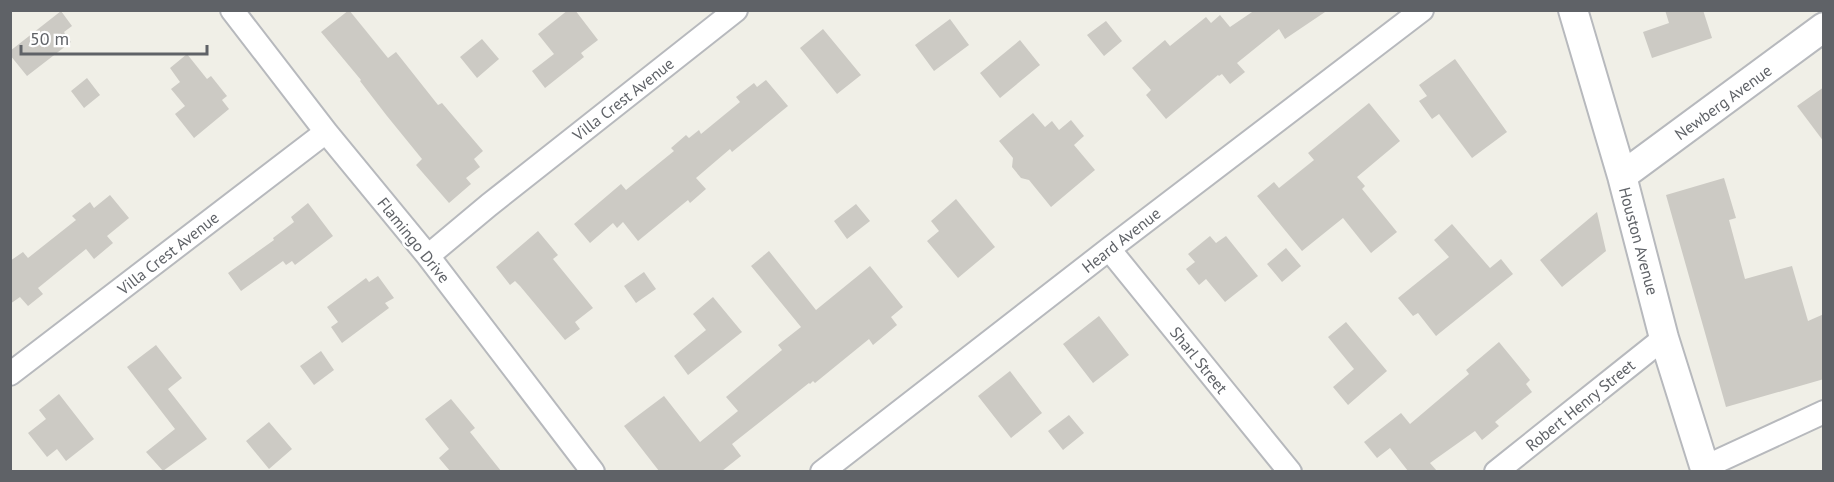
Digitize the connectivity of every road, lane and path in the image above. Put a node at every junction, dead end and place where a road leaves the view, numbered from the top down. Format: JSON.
{"nodes":[{"id":1,"x":232,"y":10,"type":"edge"},
{"id":2,"x":736,"y":10,"type":"edge"},
{"id":3,"x":1422,"y":10,"type":"edge"},
{"id":4,"x":1573,"y":10,"type":"edge"},
{"id":5,"x":1824,"y":27,"type":"edge"},
{"id":6,"x":326,"y":132,"type":"junction"},
{"id":7,"x":1622,"y":176,"type":"junction"},
{"id":8,"x":1109,"y":249,"type":"junction"},
{"id":9,"x":428,"y":256,"type":"junction"},
{"id":10,"x":1664,"y":338,"type":"junction"},
{"id":11,"x":10,"y":375,"type":"edge"},
{"id":12,"x":1824,"y":412,"type":"edge"},
{"id":13,"x":1706,"y":469,"type":"edge"},
{"id":14,"x":593,"y":471,"type":"edge"},
{"id":15,"x":822,"y":471,"type":"edge"},
{"id":16,"x":1290,"y":471,"type":"edge"},
{"id":17,"x":1496,"y":471,"type":"edge"}],
"edges":[{"from":1,"to":6,"type":"street","name":"Flamingo Drive"},
{"from":2,"to":9,"type":"street","name":"Villa Crest Avenue"},
{"from":3,"to":8,"type":"street","name":"Heard Avenue"},
{"from":4,"to":7,"type":"street","name":"Houston Avenue"},
{"from":5,"to":7,"type":"street","name":"Newberg Avenue"},
{"from":6,"to":9,"type":"street","name":"Flamingo Drive"},
{"from":6,"to":11,"type":"street","name":"Villa Crest Avenue"},
{"from":7,"to":10,"type":"street","name":"Houston Avenue"},
{"from":8,"to":15,"type":"street","name":"Heard Avenue"},
{"from":8,"to":16,"type":"street","name":"Sharl Street"},
{"from":9,"to":14,"type":"street","name":"Flamingo Drive"},
{"from":10,"to":13,"type":"street","name":"Houston Avenue"},
{"from":10,"to":17,"type":"street","name":"Robert Henry Street"},
{"from":12,"to":13,"type":"street"}]}
